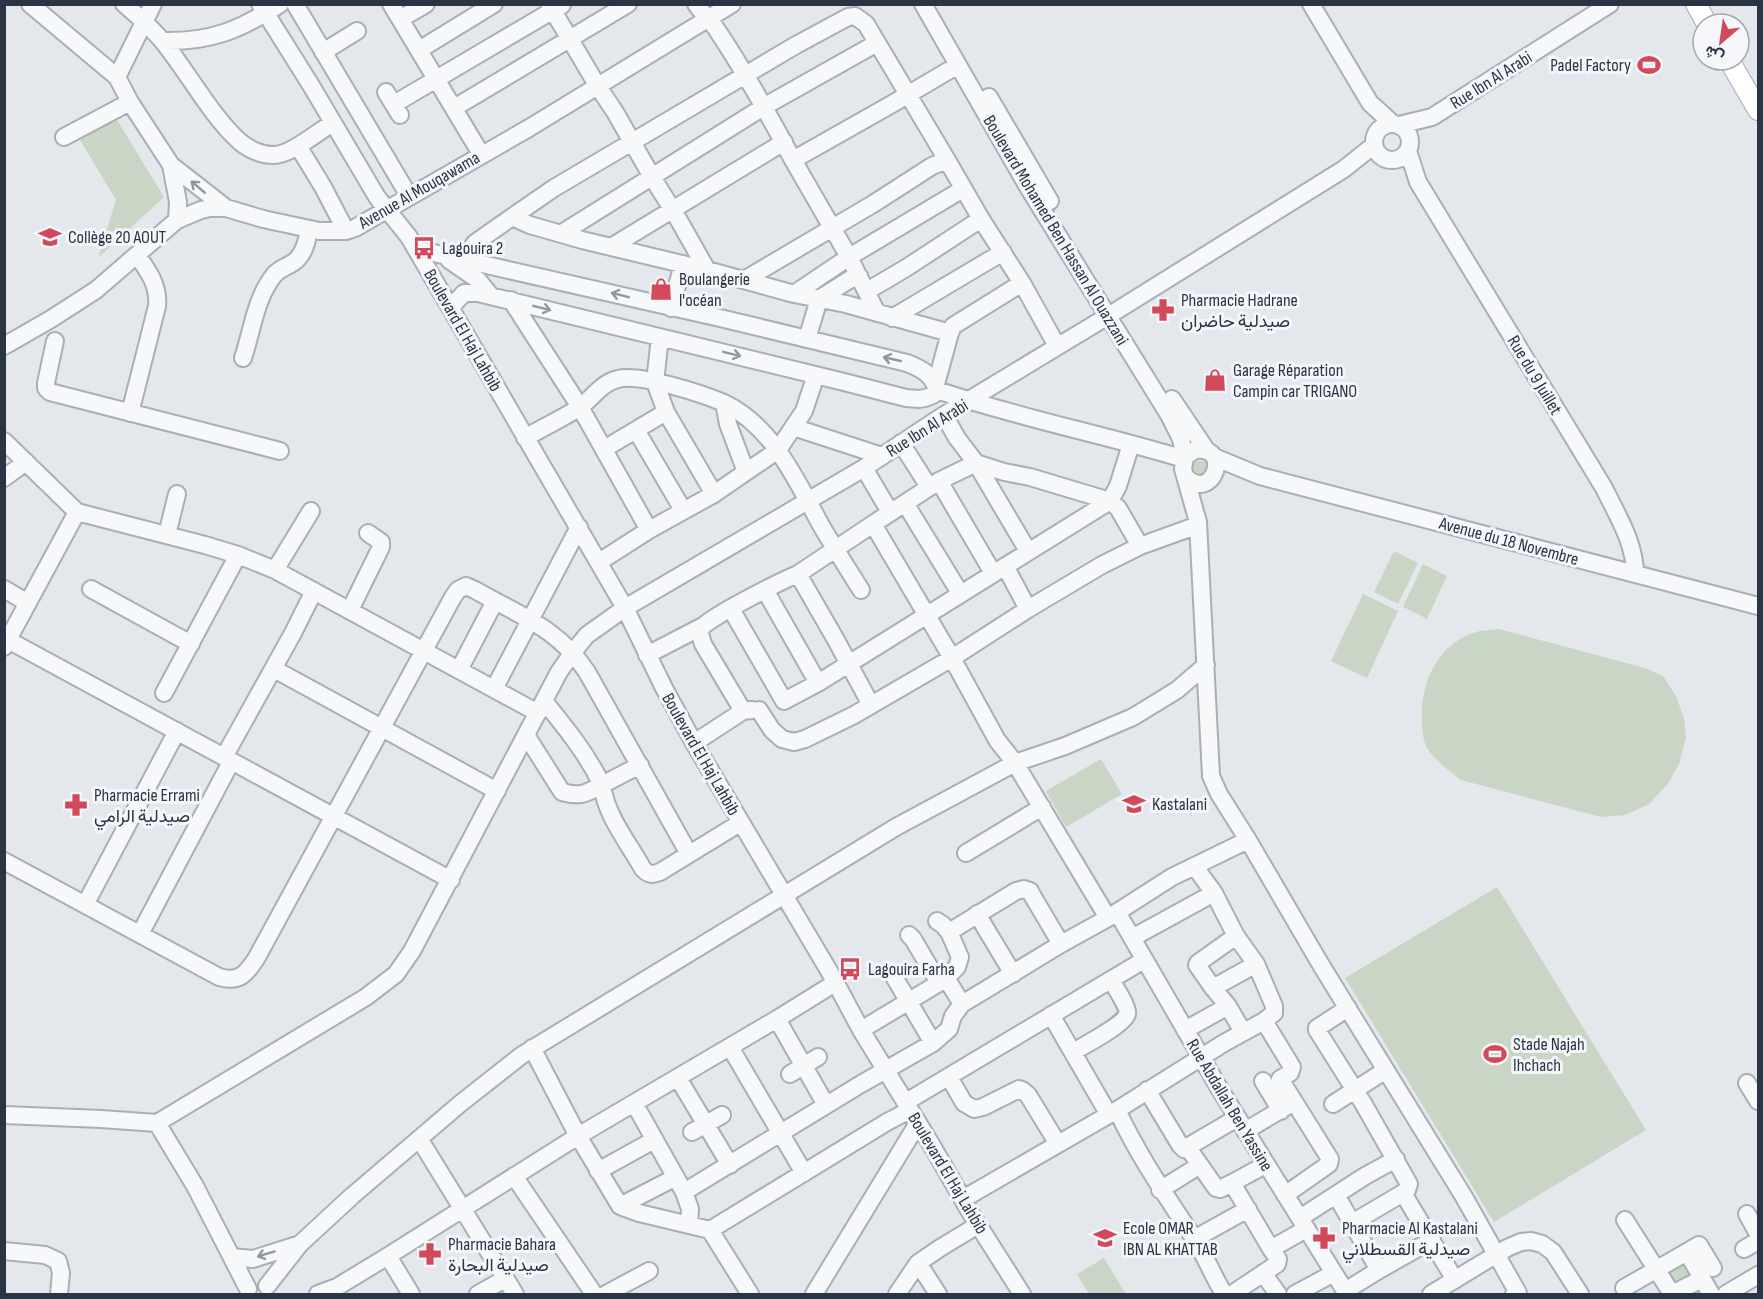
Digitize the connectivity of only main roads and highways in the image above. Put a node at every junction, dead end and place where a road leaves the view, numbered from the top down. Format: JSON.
{"nodes":[{"id":1,"x":1736,"y":72,"type":"edge"},
{"id":2,"x":1758,"y":110,"type":"edge"}],
"edges":[{"from":1,"to":2,"type":"main road"}]}
